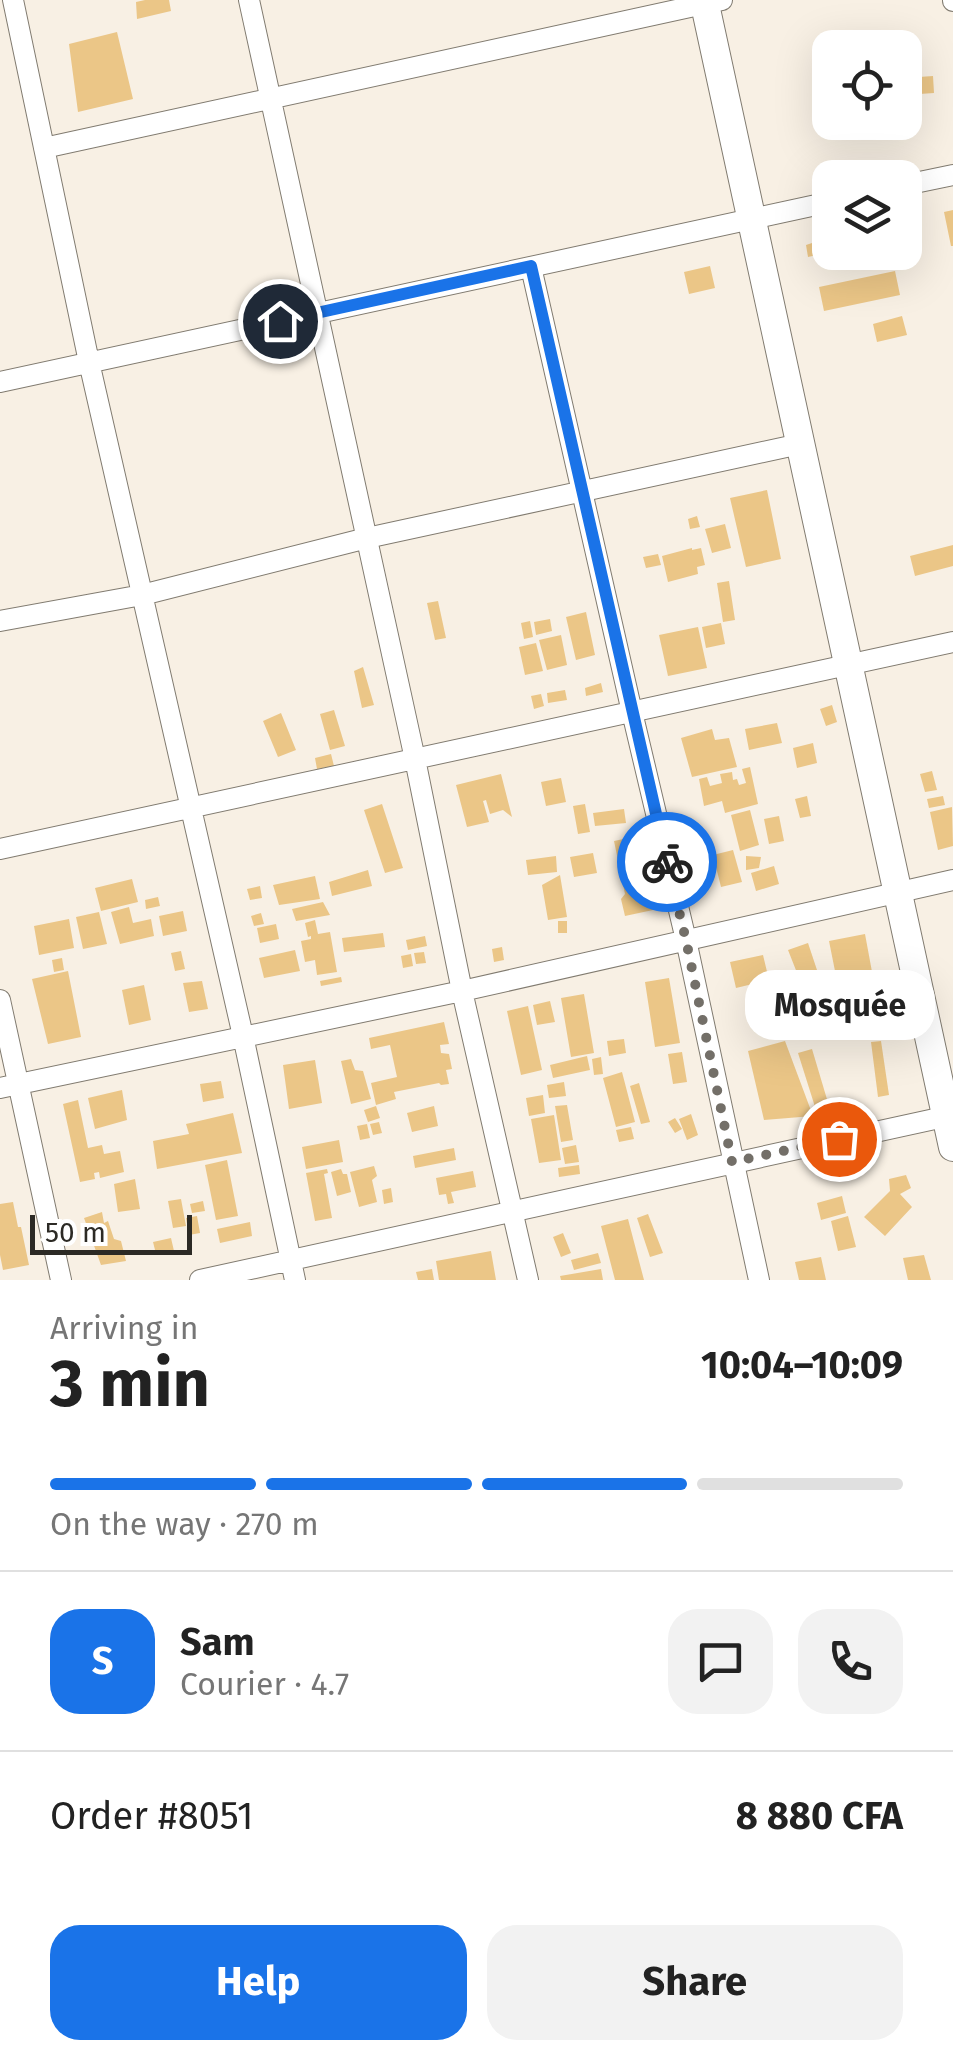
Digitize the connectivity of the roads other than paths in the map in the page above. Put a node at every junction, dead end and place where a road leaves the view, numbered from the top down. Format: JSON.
{"nodes":[{"id":1,"x":13,"y":0,"type":"edge"},
{"id":2,"x":249,"y":0,"type":"edge"},
{"id":3,"x":710,"y":1,"type":"edge"},
{"id":4,"x":271,"y":98,"type":"junction"},
{"id":5,"x":44,"y":148,"type":"junction"},
{"id":6,"x":953,"y":175,"type":"edge"},
{"id":7,"x":922,"y":182,"type":"edge"},
{"id":8,"x":812,"y":206,"type":"edge"},
{"id":9,"x":751,"y":219,"type":"junction"},
{"id":10,"x":531,"y":266,"type":"junction"},
{"id":11,"x":318,"y":313,"type":"junction"},
{"id":12,"x":89,"y":362,"type":"junction"},
{"id":13,"x":0,"y":382,"type":"edge"},
{"id":14,"x":800,"y":444,"type":"junction"},
{"id":15,"x":582,"y":492,"type":"junction"},
{"id":16,"x":367,"y":538,"type":"junction"},
{"id":17,"x":142,"y":595,"type":"junction"},
{"id":18,"x":0,"y":621,"type":"edge"},
{"id":19,"x":953,"y":642,"type":"edge"},
{"id":20,"x":848,"y":665,"type":"junction"},
{"id":21,"x":632,"y":712,"type":"junction"},
{"id":22,"x":415,"y":759,"type":"junction"},
{"id":23,"x":190,"y":808,"type":"junction"},
{"id":24,"x":0,"y":849,"type":"edge"},
{"id":25,"x":953,"y":880,"type":"edge"},
{"id":26,"x":896,"y":892,"type":"junction"},
{"id":27,"x":686,"y":940,"type":"junction"},
{"id":28,"x":462,"y":991,"type":"junction"},
{"id":29,"x":0,"y":1000,"type":"edge"},
{"id":30,"x":243,"y":1036,"type":"junction"},
{"id":31,"x":9,"y":1086,"type":"edge"},
{"id":32,"x":950,"y":1115,"type":"edge"},
{"id":33,"x":953,"y":1148,"type":"edge"},
{"id":34,"x":732,"y":1162,"type":"junction"},
{"id":35,"x":513,"y":1210,"type":"junction"},
{"id":36,"x":292,"y":1271,"type":"edge"},
{"id":37,"x":61,"y":1280,"type":"edge"},
{"id":38,"x":200,"y":1280,"type":"edge"},
{"id":39,"x":528,"y":1280,"type":"edge"},
{"id":40,"x":759,"y":1280,"type":"edge"}],
"edges":[{"from":1,"to":5,"type":"street"},
{"from":2,"to":4,"type":"street"},
{"from":3,"to":4,"type":"street"},
{"from":3,"to":9,"type":"street"},
{"from":4,"to":5,"type":"street"},
{"from":4,"to":11,"type":"street"},
{"from":5,"to":12,"type":"street"},
{"from":6,"to":7,"type":"street"},
{"from":8,"to":9,"type":"street"},
{"from":9,"to":10,"type":"street"},
{"from":9,"to":14,"type":"street"},
{"from":10,"to":11,"type":"street"},
{"from":10,"to":15,"type":"street"},
{"from":11,"to":12,"type":"street"},
{"from":11,"to":16,"type":"street"},
{"from":12,"to":13,"type":"street"},
{"from":12,"to":17,"type":"street"},
{"from":14,"to":15,"type":"street"},
{"from":14,"to":20,"type":"street"},
{"from":15,"to":16,"type":"street"},
{"from":15,"to":21,"type":"street"},
{"from":16,"to":17,"type":"street"},
{"from":16,"to":22,"type":"street"},
{"from":17,"to":18,"type":"street"},
{"from":17,"to":23,"type":"street"},
{"from":19,"to":20,"type":"street"},
{"from":20,"to":21,"type":"street"},
{"from":20,"to":26,"type":"street"},
{"from":21,"to":22,"type":"street"},
{"from":21,"to":27,"type":"street"},
{"from":22,"to":23,"type":"street"},
{"from":22,"to":28,"type":"street"},
{"from":23,"to":24,"type":"street"},
{"from":23,"to":30,"type":"street"},
{"from":25,"to":26,"type":"street"},
{"from":26,"to":27,"type":"street"},
{"from":26,"to":32,"type":"street"},
{"from":27,"to":28,"type":"street"},
{"from":27,"to":34,"type":"street"},
{"from":28,"to":30,"type":"street"},
{"from":28,"to":35,"type":"street"},
{"from":29,"to":31,"type":"street"},
{"from":30,"to":31,"type":"street"},
{"from":30,"to":36,"type":"street"},
{"from":31,"to":37,"type":"street"},
{"from":32,"to":33,"type":"street"},
{"from":32,"to":34,"type":"street"},
{"from":34,"to":35,"type":"street"},
{"from":34,"to":40,"type":"street"},
{"from":35,"to":36,"type":"street"},
{"from":35,"to":39,"type":"street"},
{"from":36,"to":38,"type":"street"}]}
